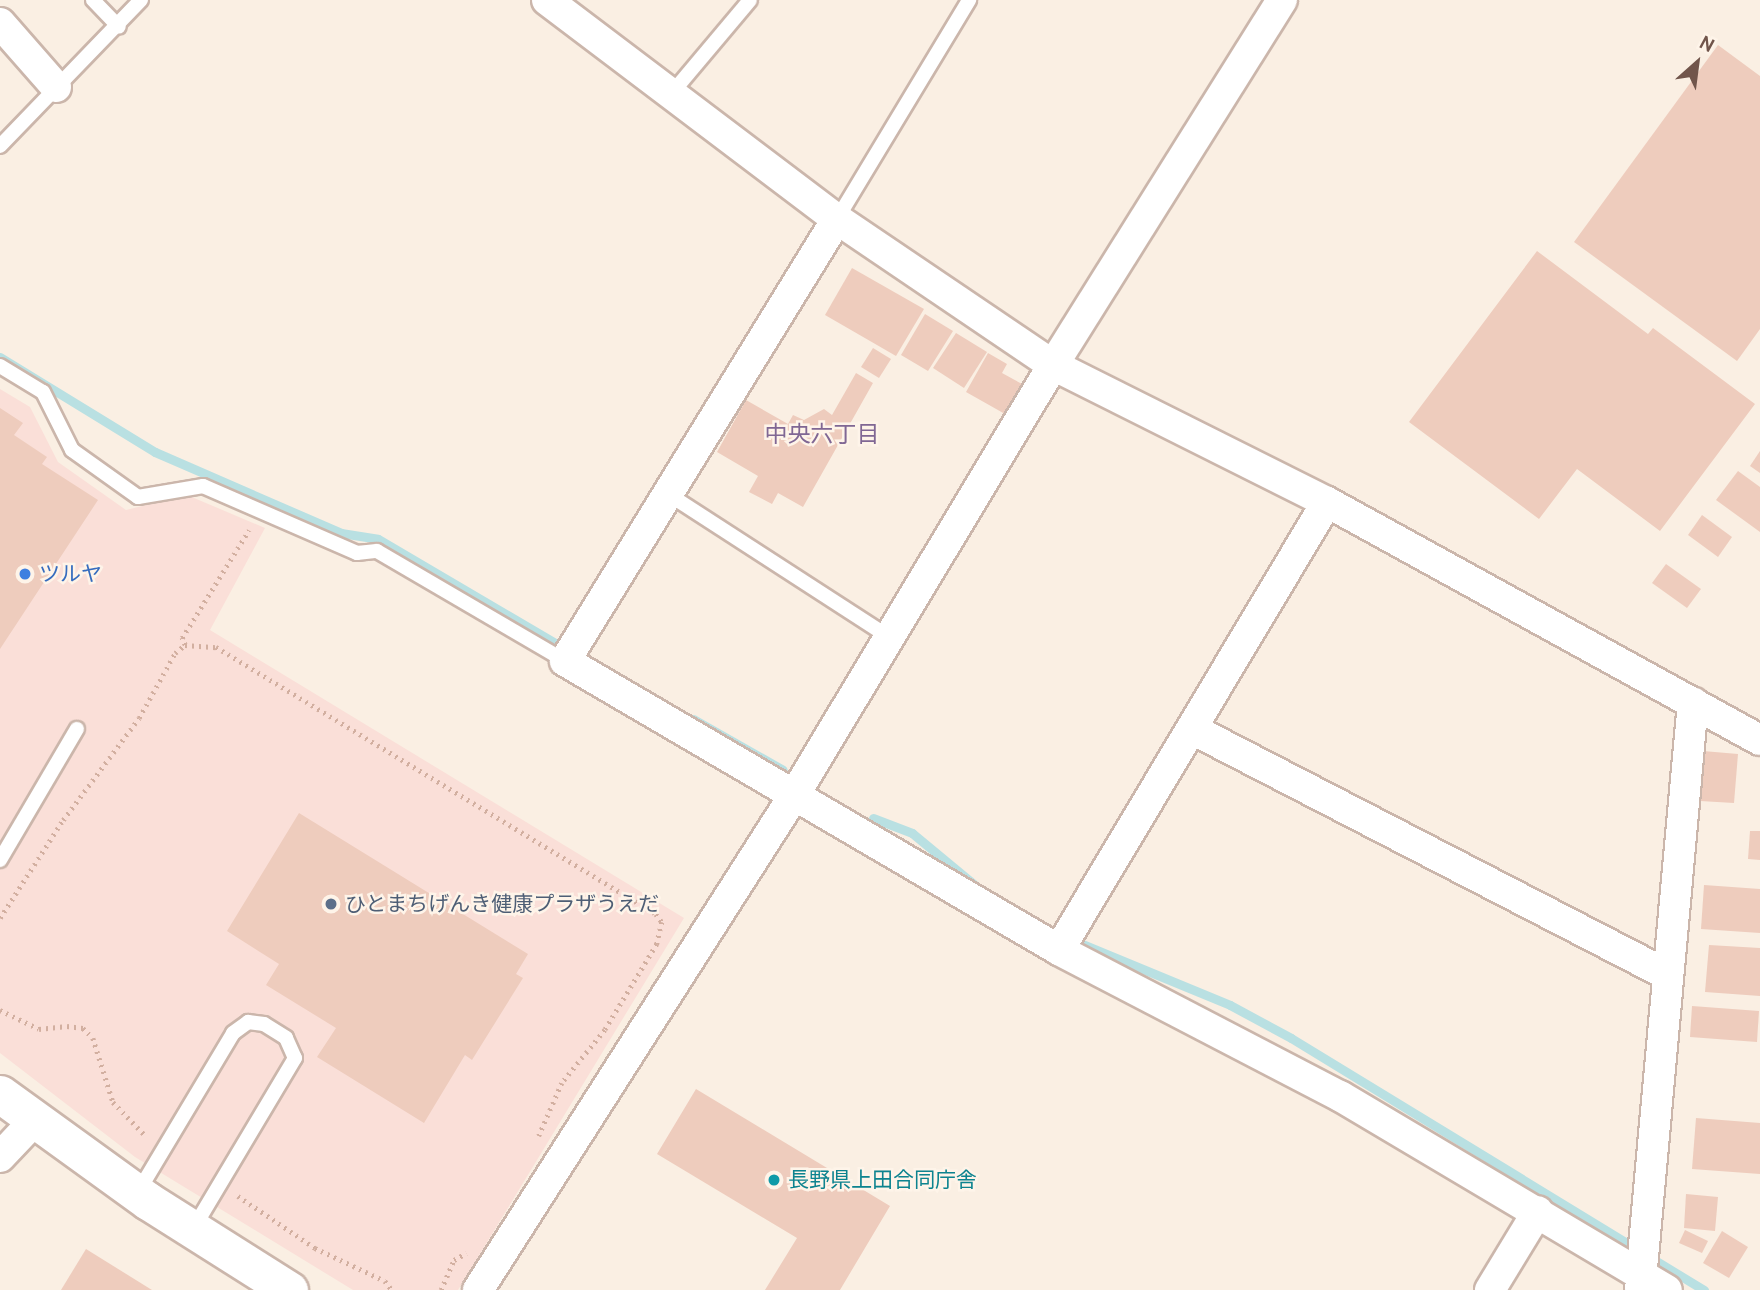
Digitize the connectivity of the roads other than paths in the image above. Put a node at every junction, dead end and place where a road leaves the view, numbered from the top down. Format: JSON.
{"nodes":[{"id":1,"x":93,"y":0,"type":"edge"},
{"id":2,"x":141,"y":0,"type":"edge"},
{"id":3,"x":547,"y":0,"type":"edge"},
{"id":4,"x":750,"y":0,"type":"edge"},
{"id":5,"x":969,"y":0,"type":"edge"},
{"id":6,"x":1282,"y":0,"type":"edge"},
{"id":7,"x":0,"y":23,"type":"edge"},
{"id":8,"x":119,"y":27,"type":"junction"},
{"id":9,"x":57,"y":87,"type":"junction"},
{"id":10,"x":672,"y":93,"type":"junction"},
{"id":11,"x":0,"y":146,"type":"edge"},
{"id":12,"x":838,"y":219,"type":"junction"},
{"id":13,"x":1053,"y":365,"type":"junction"},
{"id":14,"x":0,"y":366,"type":"edge"},
{"id":15,"x":668,"y":494,"type":"junction"},
{"id":16,"x":1327,"y":502,"type":"junction"},
{"id":17,"x":892,"y":639,"type":"junction"},
{"id":18,"x":565,"y":661,"type":"junction"},
{"id":19,"x":1693,"y":702,"type":"junction"},
{"id":20,"x":77,"y":729,"type":"dead end"},
{"id":21,"x":1192,"y":729,"type":"junction"},
{"id":22,"x":1760,"y":740,"type":"edge"},
{"id":23,"x":796,"y":794,"type":"junction"},
{"id":24,"x":0,"y":860,"type":"edge"},
{"id":25,"x":1059,"y":950,"type":"junction"},
{"id":26,"x":1667,"y":974,"type":"junction"},
{"id":27,"x":0,"y":1094,"type":"edge"},
{"id":28,"x":34,"y":1121,"type":"junction"},
{"id":29,"x":0,"y":1157,"type":"edge"},
{"id":30,"x":137,"y":1193,"type":"junction"},
{"id":31,"x":1538,"y":1211,"type":"junction"},
{"id":32,"x":193,"y":1230,"type":"junction"},
{"id":33,"x":1641,"y":1282,"type":"edge"},
{"id":34,"x":289,"y":1290,"type":"edge"},
{"id":35,"x":478,"y":1290,"type":"edge"},
{"id":36,"x":1490,"y":1290,"type":"edge"},
{"id":37,"x":1667,"y":1290,"type":"edge"}],
"edges":[{"from":1,"to":8,"type":"lane"},
{"from":2,"to":8,"type":"lane"},
{"from":3,"to":10,"type":"street"},
{"from":4,"to":10,"type":"lane"},
{"from":5,"to":12,"type":"lane"},
{"from":6,"to":13,"type":"street"},
{"from":7,"to":9,"type":"street"},
{"from":8,"to":9,"type":"lane"},
{"from":9,"to":11,"type":"lane"},
{"from":10,"to":12,"type":"street"},
{"from":12,"to":13,"type":"street"},
{"from":12,"to":15,"type":"street"},
{"from":13,"to":16,"type":"street"},
{"from":13,"to":17,"type":"street"},
{"from":14,"to":18,"type":"lane"},
{"from":15,"to":17,"type":"lane"},
{"from":15,"to":18,"type":"street"},
{"from":16,"to":19,"type":"street"},
{"from":16,"to":21,"type":"street"},
{"from":17,"to":23,"type":"street"},
{"from":18,"to":23,"type":"street"},
{"from":19,"to":22,"type":"street"},
{"from":19,"to":26,"type":"street"},
{"from":20,"to":24,"type":"lane"},
{"from":21,"to":25,"type":"street"},
{"from":21,"to":26,"type":"street"},
{"from":23,"to":25,"type":"street"},
{"from":23,"to":35,"type":"street"},
{"from":25,"to":31,"type":"street"},
{"from":26,"to":33,"type":"street"},
{"from":27,"to":28,"type":"street"},
{"from":28,"to":29,"type":"street"},
{"from":28,"to":30,"type":"street"},
{"from":30,"to":32,"type":"street"},
{"from":30,"to":32,"type":"lane"},
{"from":31,"to":33,"type":"street"},
{"from":31,"to":36,"type":"street"},
{"from":32,"to":34,"type":"street"},
{"from":33,"to":37,"type":"street"}]}
